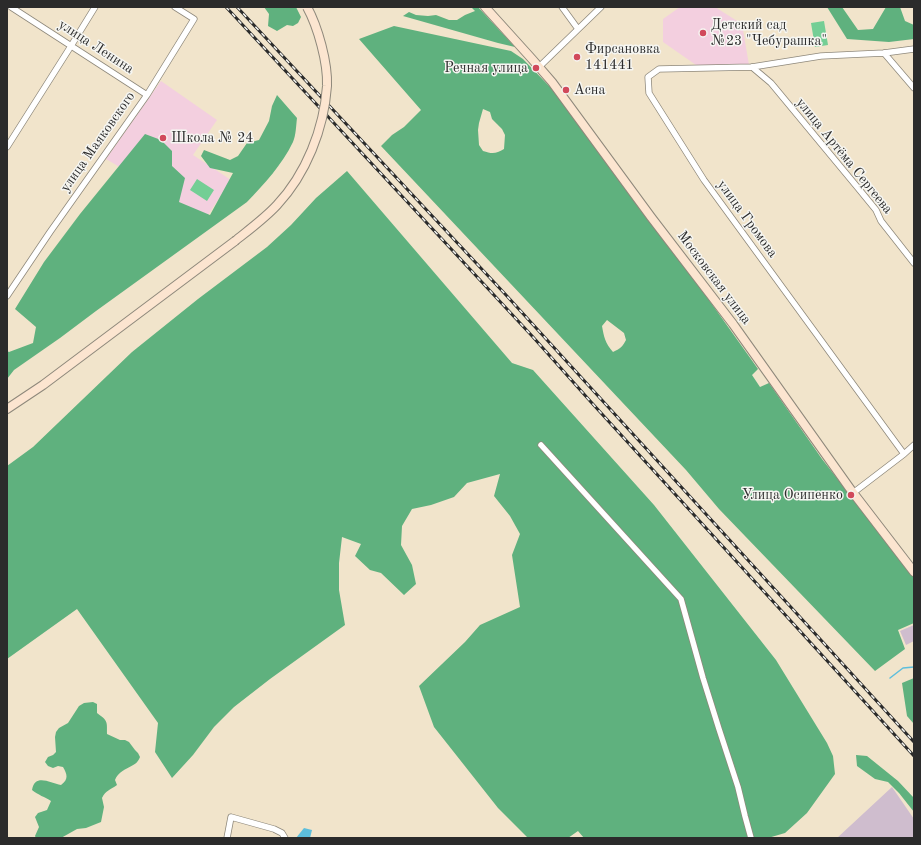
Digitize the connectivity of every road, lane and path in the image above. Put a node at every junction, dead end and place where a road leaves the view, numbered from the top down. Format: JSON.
{"nodes":[{"id":1,"x":11,"y":7,"type":"edge"},
{"id":2,"x":95,"y":7,"type":"edge"},
{"id":3,"x":175,"y":7,"type":"edge"},
{"id":4,"x":307,"y":7,"type":"edge"},
{"id":5,"x":485,"y":7,"type":"edge"},
{"id":6,"x":562,"y":7,"type":"edge"},
{"id":7,"x":601,"y":7,"type":"edge"},
{"id":8,"x":578,"y":29,"type":"junction"},
{"id":9,"x":72,"y":46,"type":"junction"},
{"id":10,"x":914,"y":49,"type":"edge"},
{"id":11,"x":884,"y":54,"type":"junction"},
{"id":12,"x":539,"y":67,"type":"junction"},
{"id":13,"x":752,"y":68,"type":"junction"},
{"id":14,"x":914,"y":88,"type":"edge"},
{"id":15,"x":147,"y":95,"type":"junction"},
{"id":16,"x":7,"y":148,"type":"edge"},
{"id":17,"x":914,"y":263,"type":"edge"},
{"id":18,"x":7,"y":296,"type":"edge"},
{"id":19,"x":7,"y":409,"type":"edge"},
{"id":20,"x":541,"y":445,"type":"dead end"},
{"id":21,"x":914,"y":445,"type":"edge"},
{"id":22,"x":904,"y":454,"type":"junction"},
{"id":23,"x":853,"y":493,"type":"junction"},
{"id":24,"x":914,"y":572,"type":"edge"},
{"id":25,"x":227,"y":838,"type":"edge"},
{"id":26,"x":284,"y":838,"type":"edge"},
{"id":27,"x":751,"y":838,"type":"edge"}],
"edges":[{"from":1,"to":9,"type":"street","name":"улица Ленина"},
{"from":2,"to":9,"type":"street"},
{"from":3,"to":15,"type":"street","name":"улица Маяковского"},
{"from":4,"to":19,"type":"street","bridge":true},
{"from":5,"to":12,"type":"street","name":"Московская улица"},
{"from":6,"to":8,"type":"street"},
{"from":7,"to":8,"type":"street"},
{"from":8,"to":12,"type":"street"},
{"from":9,"to":15,"type":"street","name":"улица Ленина"},
{"from":9,"to":16,"type":"street"},
{"from":10,"to":11,"type":"street"},
{"from":11,"to":13,"type":"street"},
{"from":11,"to":14,"type":"street"},
{"from":12,"to":23,"type":"street","name":"Московская улица"},
{"from":13,"to":17,"type":"street","name":"улица Артёма Сергеева"},
{"from":13,"to":22,"type":"street","name":"улица Громова"},
{"from":15,"to":18,"type":"street","name":"улица Маяковского"},
{"from":20,"to":27,"type":"street"},
{"from":21,"to":22,"type":"street"},
{"from":22,"to":23,"type":"street"},
{"from":23,"to":24,"type":"street","name":"Московская улица"},
{"from":25,"to":26,"type":"street"}]}
